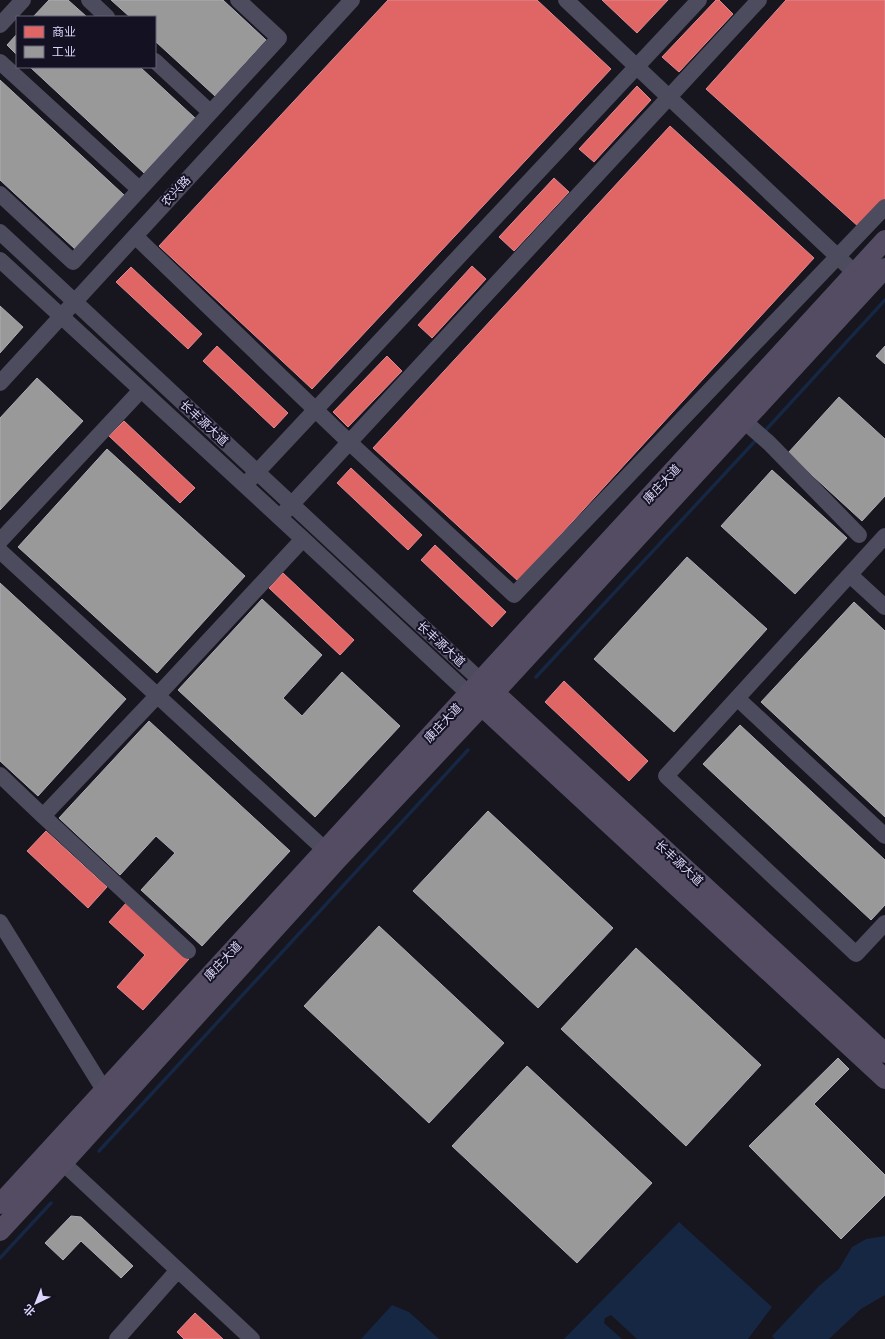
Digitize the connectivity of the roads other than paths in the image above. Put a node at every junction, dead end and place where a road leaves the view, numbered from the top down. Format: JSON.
{"nodes":[{"id":1,"x":23,"y":0,"type":"edge"},
{"id":2,"x":89,"y":0,"type":"edge"},
{"id":3,"x":238,"y":0,"type":"edge"},
{"id":4,"x":352,"y":0,"type":"edge"},
{"id":5,"x":566,"y":0,"type":"edge"},
{"id":6,"x":699,"y":0,"type":"edge"},
{"id":7,"x":759,"y":0,"type":"edge"},
{"id":8,"x":106,"y":16,"type":"edge"},
{"id":9,"x":0,"y":25,"type":"edge"},
{"id":10,"x":0,"y":62,"type":"edge"},
{"id":11,"x":156,"y":62,"type":"edge"},
{"id":12,"x":636,"y":67,"type":"junction"},
{"id":13,"x":669,"y":97,"type":"junction"},
{"id":14,"x":210,"y":112,"type":"junction"},
{"id":15,"x":139,"y":189,"type":"junction"},
{"id":16,"x":0,"y":194,"type":"edge"},
{"id":17,"x":885,"y":207,"type":"edge"},
{"id":18,"x":0,"y":232,"type":"edge"},
{"id":19,"x":134,"y":236,"type":"junction"},
{"id":20,"x":885,"y":240,"type":"edge"},
{"id":21,"x":838,"y":256,"type":"junction"},
{"id":22,"x":0,"y":260,"type":"edge"},
{"id":23,"x":885,"y":268,"type":"edge"},
{"id":24,"x":856,"y":273,"type":"junction"},
{"id":25,"x":75,"y":302,"type":"junction"},
{"id":26,"x":62,"y":316,"type":"junction"},
{"id":27,"x":0,"y":383,"type":"edge"},
{"id":28,"x":141,"y":390,"type":"junction"},
{"id":29,"x":316,"y":410,"type":"junction"},
{"id":30,"x":751,"y":426,"type":"junction"},
{"id":31,"x":350,"y":442,"type":"junction"},
{"id":32,"x":257,"y":472,"type":"junction"},
{"id":33,"x":245,"y":485,"type":"junction"},
{"id":34,"x":292,"y":504,"type":"junction"},
{"id":35,"x":280,"y":517,"type":"junction"},
{"id":36,"x":859,"y":535,"type":"dead end"},
{"id":37,"x":885,"y":536,"type":"edge"},
{"id":38,"x":304,"y":539,"type":"junction"},
{"id":39,"x":0,"y":541,"type":"edge"},
{"id":40,"x":0,"y":551,"type":"edge"},
{"id":41,"x":850,"y":575,"type":"junction"},
{"id":42,"x":885,"y":608,"type":"edge"},
{"id":43,"x":482,"y":694,"type":"junction"},
{"id":44,"x":157,"y":696,"type":"junction"},
{"id":45,"x":737,"y":698,"type":"junction"},
{"id":46,"x":0,"y":775,"type":"edge"},
{"id":47,"x":43,"y":816,"type":"junction"},
{"id":48,"x":885,"y":836,"type":"edge"},
{"id":49,"x":331,"y":856,"type":"junction"},
{"id":50,"x":0,"y":922,"type":"edge"},
{"id":51,"x":885,"y":923,"type":"edge"},
{"id":52,"x":188,"y":951,"type":"dead end"},
{"id":53,"x":885,"y":1053,"type":"edge"},
{"id":54,"x":885,"y":1079,"type":"edge"},
{"id":55,"x":104,"y":1090,"type":"junction"},
{"id":56,"x":63,"y":1163,"type":"junction"},
{"id":57,"x":0,"y":1204,"type":"edge"},
{"id":58,"x":0,"y":1231,"type":"edge"},
{"id":59,"x":178,"y":1270,"type":"junction"},
{"id":60,"x":117,"y":1339,"type":"edge"},
{"id":61,"x":252,"y":1339,"type":"edge"}],
"edges":[{"from":1,"to":9,"type":"street"},
{"from":2,"to":8,"type":"street"},
{"from":3,"to":14,"type":"street"},
{"from":4,"to":19,"type":"street","name":"农兴路"},
{"from":5,"to":12,"type":"street"},
{"from":6,"to":12,"type":"street"},
{"from":7,"to":13,"type":"street"},
{"from":10,"to":15,"type":"street"},
{"from":11,"to":14,"type":"street"},
{"from":12,"to":13,"type":"street"},
{"from":12,"to":29,"type":"street"},
{"from":13,"to":21,"type":"street"},
{"from":13,"to":31,"type":"street"},
{"from":14,"to":15,"type":"street"},
{"from":15,"to":16,"type":"street"},
{"from":17,"to":21,"type":"street"},
{"from":18,"to":25,"type":"street","name":"长丰源大道"},
{"from":19,"to":25,"type":"street","name":"农兴路"},
{"from":19,"to":29,"type":"street"},
{"from":20,"to":24,"type":"main road","name":"康庄大道"},
{"from":21,"to":24,"type":"street"},
{"from":21,"to":31,"type":"street"},
{"from":22,"to":26,"type":"street","name":"长丰源大道"},
{"from":23,"to":30,"type":"main road","name":"康庄大道"},
{"from":24,"to":43,"type":"main road","name":"康庄大道"},
{"from":25,"to":26,"type":"street","name":"农兴路"},
{"from":25,"to":32,"type":"street","name":"长丰源大道"},
{"from":26,"to":27,"type":"street","name":"农兴路"},
{"from":26,"to":28,"type":"street","name":"长丰源大道"},
{"from":28,"to":33,"type":"street","name":"长丰源大道"},
{"from":28,"to":39,"type":"street"},
{"from":29,"to":31,"type":"street"},
{"from":29,"to":32,"type":"street"},
{"from":30,"to":36,"type":"street"},
{"from":30,"to":43,"type":"main road","name":"康庄大道"},
{"from":31,"to":34,"type":"street"},
{"from":32,"to":33,"type":"street"},
{"from":32,"to":34,"type":"street","name":"长丰源大道"},
{"from":33,"to":35,"type":"street","name":"长丰源大道"},
{"from":34,"to":35,"type":"street"},
{"from":34,"to":43,"type":"street","name":"长丰源大道"},
{"from":35,"to":38,"type":"street","name":"长丰源大道"},
{"from":37,"to":41,"type":"street"},
{"from":38,"to":43,"type":"street","name":"长丰源大道"},
{"from":38,"to":44,"type":"street"},
{"from":40,"to":44,"type":"street"},
{"from":41,"to":42,"type":"street"},
{"from":41,"to":45,"type":"street"},
{"from":43,"to":49,"type":"main road","name":"康庄大道"},
{"from":43,"to":53,"type":"main road","name":"长丰源大道"},
{"from":43,"to":54,"type":"main road","name":"长丰源大道"},
{"from":44,"to":47,"type":"street"},
{"from":44,"to":49,"type":"street"},
{"from":45,"to":48,"type":"street"},
{"from":45,"to":51,"type":"street"},
{"from":46,"to":47,"type":"street"},
{"from":47,"to":52,"type":"street"},
{"from":49,"to":55,"type":"main road","name":"康庄大道"},
{"from":49,"to":56,"type":"main road","name":"康庄大道"},
{"from":50,"to":55,"type":"street"},
{"from":55,"to":57,"type":"main road","name":"康庄大道"},
{"from":56,"to":58,"type":"main road","name":"康庄大道"},
{"from":56,"to":59,"type":"street"},
{"from":59,"to":60,"type":"street"},
{"from":59,"to":61,"type":"street"}]}
